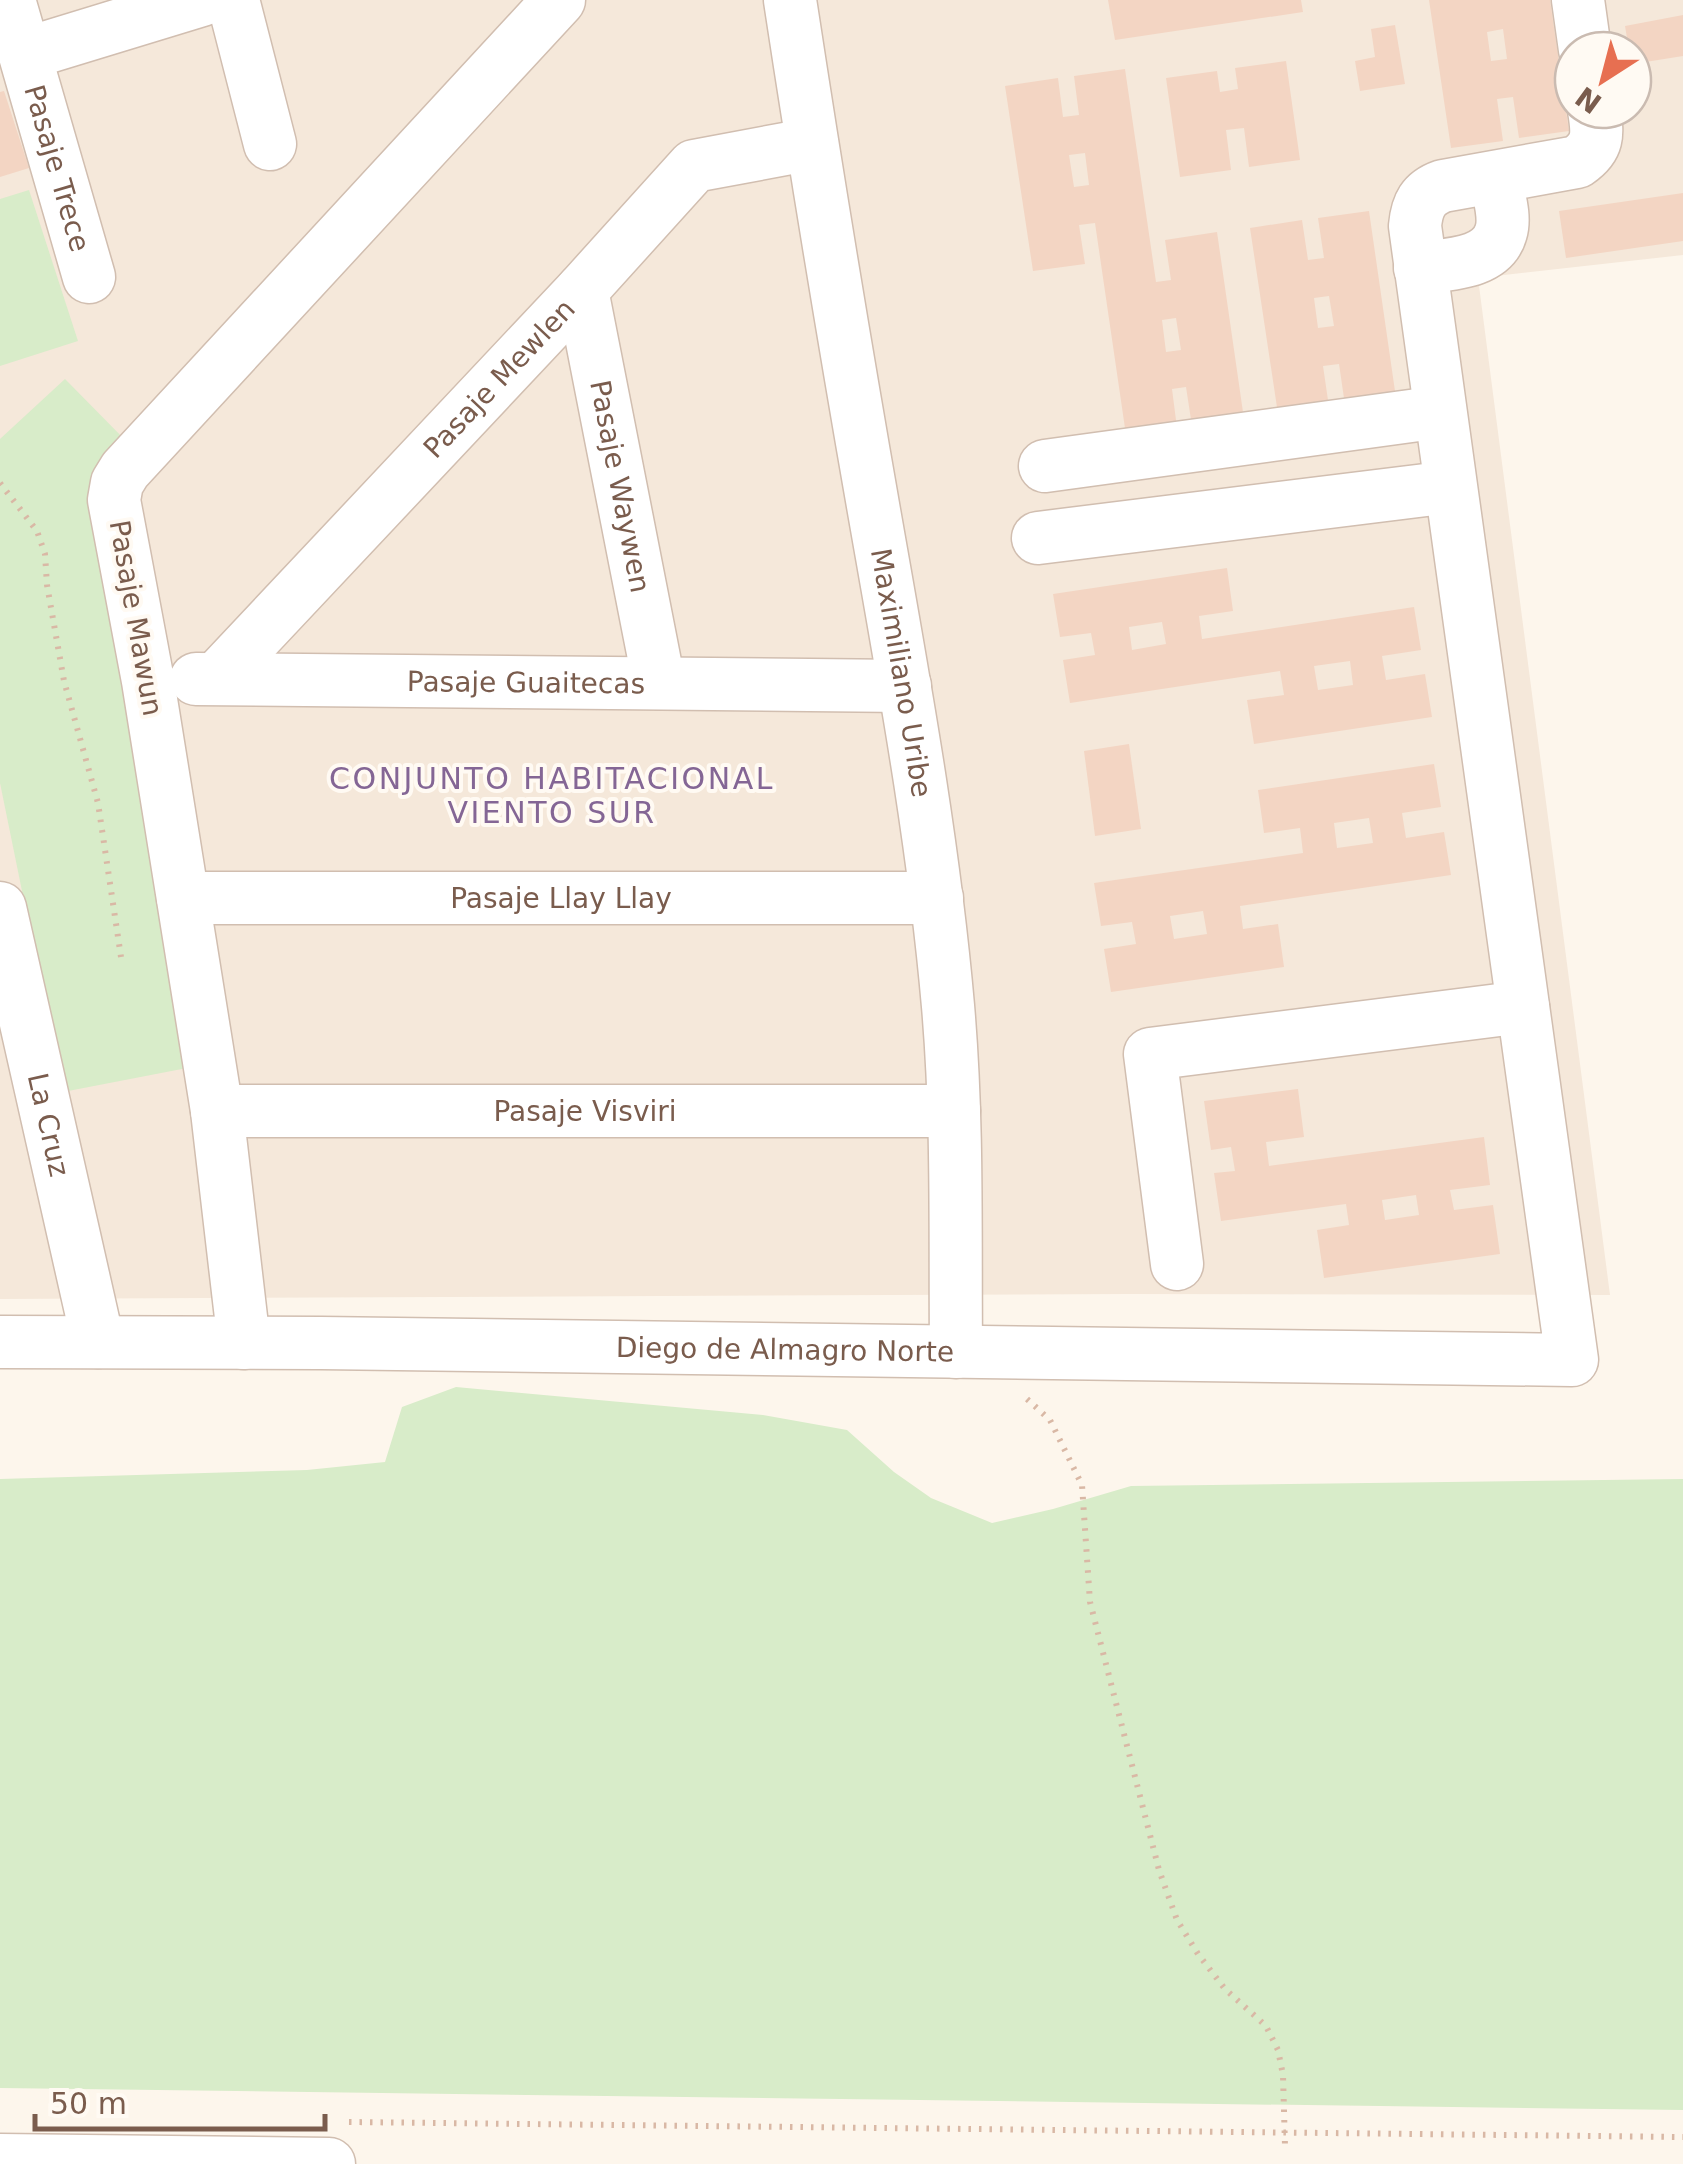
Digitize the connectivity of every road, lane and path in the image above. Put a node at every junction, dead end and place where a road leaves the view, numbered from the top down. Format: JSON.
{"nodes":[{"id":1,"x":9,"y":0,"type":"edge"},
{"id":2,"x":202,"y":0,"type":"edge"},
{"id":3,"x":233,"y":0,"type":"edge"},
{"id":4,"x":560,"y":0,"type":"edge"},
{"id":5,"x":790,"y":0,"type":"edge"},
{"id":6,"x":1578,"y":0,"type":"edge"},
{"id":7,"x":1582,"y":30,"type":"edge"},
{"id":8,"x":25,"y":54,"type":"junction"},
{"id":9,"x":1597,"y":130,"type":"edge"},
{"id":10,"x":270,"y":144,"type":"dead end"},
{"id":11,"x":812,"y":144,"type":"junction"},
{"id":12,"x":1496,"y":178,"type":"junction"},
{"id":13,"x":1420,"y":268,"type":"junction"},
{"id":14,"x":90,"y":277,"type":"dead end"},
{"id":15,"x":582,"y":290,"type":"junction"},
{"id":16,"x":1440,"y":412,"type":"junction"},
{"id":17,"x":1045,"y":466,"type":"dead end"},
{"id":18,"x":0,"y":482,"type":"edge"},
{"id":19,"x":1450,"y":487,"type":"junction"},
{"id":20,"x":1038,"y":538,"type":"dead end"},
{"id":21,"x":218,"y":678,"type":"junction"},
{"id":22,"x":148,"y":681,"type":"junction"},
{"id":23,"x":659,"y":683,"type":"junction"},
{"id":24,"x":905,"y":686,"type":"junction"},
{"id":25,"x":183,"y":898,"type":"junction"},
{"id":26,"x":936,"y":898,"type":"junction"},
{"id":27,"x":0,"y":908,"type":"edge"},
{"id":28,"x":121,"y":957,"type":"dead end"},
{"id":29,"x":1522,"y":1006,"type":"junction"},
{"id":30,"x":954,"y":1111,"type":"junction"},
{"id":31,"x":217,"y":1112,"type":"junction"},
{"id":32,"x":1177,"y":1264,"type":"dead end"},
{"id":33,"x":0,"y":1342,"type":"edge"},
{"id":34,"x":98,"y":1342,"type":"junction"},
{"id":35,"x":244,"y":1343,"type":"junction"},
{"id":36,"x":969,"y":1353,"type":"junction"},
{"id":37,"x":1285,"y":2132,"type":"junction"},
{"id":38,"x":1683,"y":2137,"type":"edge"},
{"id":39,"x":332,"y":2143,"type":"edge"},
{"id":40,"x":1285,"y":2146,"type":"dead end"},
{"id":41,"x":0,"y":2160,"type":"edge"}],
"edges":[{"from":1,"to":8,"type":"street","name":"Pasaje Trece"},
{"from":2,"to":8,"type":"street"},
{"from":3,"to":10,"type":"street"},
{"from":4,"to":22,"type":"street","name":"Pasaje Mawun"},
{"from":5,"to":11,"type":"street","name":"Maximiliano Uribe"},
{"from":6,"to":7,"type":"street"},
{"from":8,"to":14,"type":"street","name":"Pasaje Trece"},
{"from":9,"to":12,"type":"street"},
{"from":11,"to":15,"type":"street","name":"Pasaje Mewlen"},
{"from":11,"to":24,"type":"street","name":"Maximiliano Uribe"},
{"from":12,"to":13,"type":"street"},
{"from":12,"to":13,"type":"street"},
{"from":13,"to":16,"type":"street"},
{"from":15,"to":21,"type":"street","name":"Pasaje Mewlen"},
{"from":15,"to":23,"type":"street","name":"Pasaje Waywen"},
{"from":16,"to":17,"type":"street"},
{"from":16,"to":19,"type":"street"},
{"from":18,"to":28,"type":"path"},
{"from":19,"to":20,"type":"street"},
{"from":19,"to":29,"type":"street"},
{"from":21,"to":22,"type":"street","name":"Pasaje Guaitecas"},
{"from":21,"to":23,"type":"street","name":"Pasaje Guaitecas"},
{"from":22,"to":25,"type":"street","name":"Pasaje Mawun"},
{"from":23,"to":24,"type":"street","name":"Pasaje Guaitecas"},
{"from":24,"to":26,"type":"street","name":"Maximiliano Uribe"},
{"from":25,"to":26,"type":"street","name":"Pasaje Llay Llay"},
{"from":25,"to":31,"type":"street","name":"Pasaje Mawun"},
{"from":26,"to":30,"type":"street","name":"Maximiliano Uribe"},
{"from":27,"to":34,"type":"street","name":"La Cruz"},
{"from":29,"to":32,"type":"street"},
{"from":29,"to":36,"type":"street","name":"Diego de Almagro Norte"},
{"from":30,"to":31,"type":"street","name":"Pasaje Visviri"},
{"from":30,"to":36,"type":"street","name":"Maximiliano Uribe"},
{"from":31,"to":35,"type":"street","name":"Pasaje Mawun"},
{"from":33,"to":34,"type":"street","name":"Diego de Almagro Norte"},
{"from":34,"to":35,"type":"street","name":"Diego de Almagro Norte"},
{"from":35,"to":36,"type":"street","name":"Diego de Almagro Norte"},
{"from":36,"to":37,"type":"path"},
{"from":37,"to":38,"type":"path"},
{"from":37,"to":39,"type":"path"},
{"from":37,"to":40,"type":"path"},
{"from":39,"to":41,"type":"street"}]}
